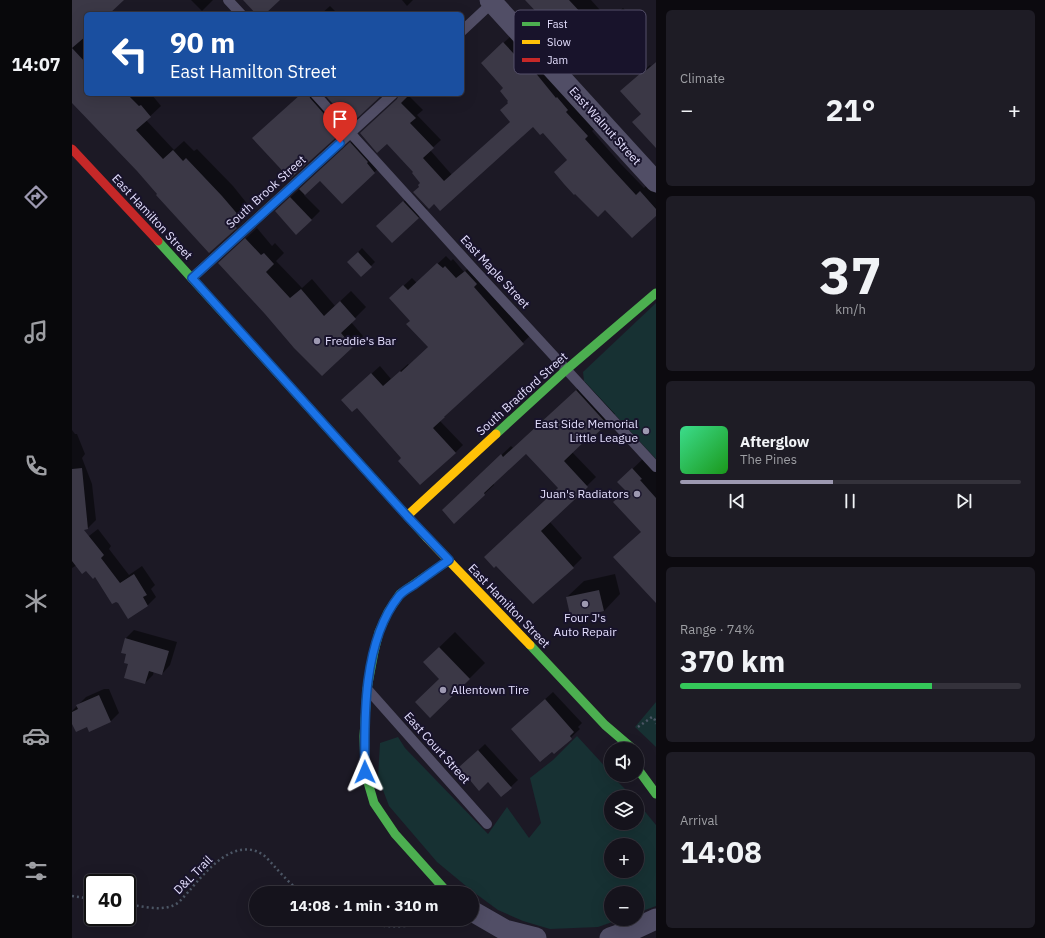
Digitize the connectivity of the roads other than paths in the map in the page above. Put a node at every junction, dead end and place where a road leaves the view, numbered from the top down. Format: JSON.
{"nodes":[{"id":1,"x":228,"y":0,"type":"edge"},
{"id":2,"x":492,"y":1,"type":"edge"},
{"id":3,"x":239,"y":12,"type":"edge"},
{"id":4,"x":514,"y":25,"type":"edge"},
{"id":5,"x":464,"y":29,"type":"edge"},
{"id":6,"x":558,"y":74,"type":"edge"},
{"id":7,"x":317,"y":96,"type":"edge"},
{"id":8,"x":391,"y":96,"type":"edge"},
{"id":9,"x":351,"y":133,"type":"junction"},
{"id":10,"x":72,"y":149,"type":"edge"},
{"id":11,"x":656,"y":182,"type":"edge"},
{"id":12,"x":192,"y":278,"type":"junction"},
{"id":13,"x":656,"y":293,"type":"edge"},
{"id":14,"x":567,"y":369,"type":"junction"},
{"id":15,"x":656,"y":466,"type":"edge"},
{"id":16,"x":407,"y":516,"type":"junction"},
{"id":17,"x":449,"y":560,"type":"junction"},
{"id":18,"x":367,"y":689,"type":"junction"},
{"id":19,"x":605,"y":725,"type":"junction"},
{"id":20,"x":618,"y":742,"type":"edge"},
{"id":21,"x":625,"y":742,"type":"edge"},
{"id":22,"x":644,"y":778,"type":"edge"},
{"id":23,"x":656,"y":794,"type":"edge"},
{"id":24,"x":487,"y":824,"type":"dead end"},
{"id":25,"x":442,"y":886,"type":"edge"},
{"id":26,"x":479,"y":915,"type":"edge"},
{"id":27,"x":656,"y":919,"type":"edge"},
{"id":28,"x":536,"y":938,"type":"edge"},
{"id":29,"x":610,"y":938,"type":"edge"}],
"edges":[{"from":1,"to":3,"type":"lane"},
{"from":2,"to":4,"type":"street","name":"East Walnut Street"},
{"from":2,"to":5,"type":"lane"},
{"from":6,"to":11,"type":"street","name":"East Walnut Street"},
{"from":7,"to":9,"type":"lane","name":"East Maple Street"},
{"from":8,"to":9,"type":"lane","name":"South Brook Street"},
{"from":9,"to":12,"type":"lane","name":"South Brook Street"},
{"from":9,"to":14,"type":"lane","name":"East Maple Street"},
{"from":10,"to":12,"type":"main road","name":"East Hamilton Street"},
{"from":12,"to":16,"type":"main road","name":"East Hamilton Street"},
{"from":13,"to":14,"type":"main road","name":"South Bradford Street"},
{"from":14,"to":15,"type":"lane","name":"East Maple Street"},
{"from":14,"to":16,"type":"main road","name":"South Bradford Street"},
{"from":16,"to":17,"type":"main road","name":"East Hamilton Street"},
{"from":17,"to":18,"type":"main road"},
{"from":17,"to":19,"type":"main road","name":"East Hamilton Street"},
{"from":18,"to":24,"type":"lane","name":"East Court Street"},
{"from":18,"to":25,"type":"main road"},
{"from":19,"to":20,"type":"main road"},
{"from":19,"to":21,"type":"main road"},
{"from":22,"to":23,"type":"main road"},
{"from":26,"to":28,"type":"street"},
{"from":27,"to":29,"type":"street"}]}
